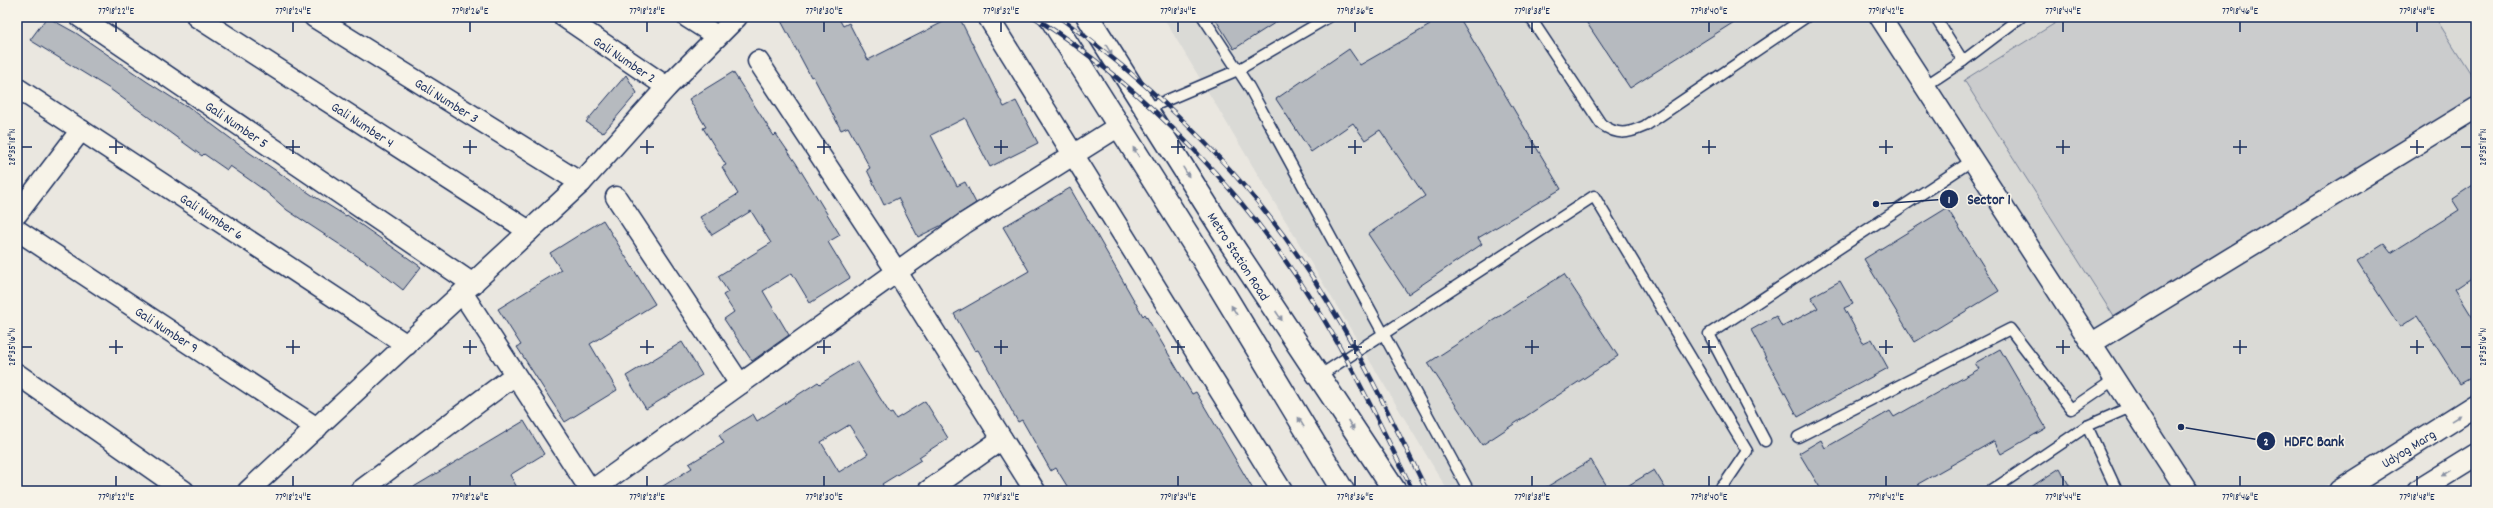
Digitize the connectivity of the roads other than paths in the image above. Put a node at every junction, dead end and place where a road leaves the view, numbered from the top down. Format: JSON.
{"nodes":[{"id":1,"x":80,"y":17,"type":"edge"},
{"id":2,"x":198,"y":17,"type":"edge"},
{"id":3,"x":314,"y":17,"type":"edge"},
{"id":4,"x":564,"y":17,"type":"edge"},
{"id":5,"x":687,"y":17,"type":"edge"},
{"id":6,"x":737,"y":17,"type":"edge"},
{"id":7,"x":988,"y":17,"type":"edge"},
{"id":8,"x":1050,"y":17,"type":"edge"},
{"id":9,"x":1088,"y":17,"type":"edge"},
{"id":10,"x":1202,"y":17,"type":"edge"},
{"id":11,"x":1329,"y":17,"type":"edge"},
{"id":12,"x":1530,"y":17,"type":"edge"},
{"id":13,"x":1806,"y":17,"type":"edge"},
{"id":14,"x":1880,"y":17,"type":"edge"},
{"id":15,"x":1935,"y":17,"type":"edge"},
{"id":16,"x":2021,"y":17,"type":"edge"},
{"id":17,"x":717,"y":36,"type":"junction"},
{"id":18,"x":758,"y":61,"type":"dead end"},
{"id":19,"x":1962,"y":61,"type":"junction"},
{"id":20,"x":1238,"y":70,"type":"junction"},
{"id":21,"x":1925,"y":86,"type":"junction"},
{"id":22,"x":667,"y":87,"type":"junction"},
{"id":23,"x":17,"y":88,"type":"edge"},
{"id":24,"x":2476,"y":108,"type":"edge"},
{"id":25,"x":1146,"y":109,"type":"junction"},
{"id":26,"x":1119,"y":126,"type":"junction"},
{"id":27,"x":81,"y":130,"type":"junction"},
{"id":28,"x":1074,"y":155,"type":"junction"},
{"id":29,"x":1973,"y":160,"type":"junction"},
{"id":30,"x":581,"y":183,"type":"junction"},
{"id":31,"x":616,"y":197,"type":"dead end"},
{"id":32,"x":17,"y":214,"type":"edge"},
{"id":33,"x":17,"y":230,"type":"edge"},
{"id":34,"x":529,"y":231,"type":"junction"},
{"id":35,"x":897,"y":272,"type":"junction"},
{"id":36,"x":468,"y":289,"type":"junction"},
{"id":37,"x":1384,"y":335,"type":"junction"},
{"id":38,"x":2092,"y":343,"type":"junction"},
{"id":39,"x":407,"y":345,"type":"junction"},
{"id":40,"x":17,"y":374,"type":"edge"},
{"id":41,"x":515,"y":375,"type":"junction"},
{"id":42,"x":1319,"y":376,"type":"junction"},
{"id":43,"x":2116,"y":379,"type":"junction"},
{"id":44,"x":740,"y":384,"type":"junction"},
{"id":45,"x":2476,"y":405,"type":"edge"},
{"id":46,"x":2133,"y":406,"type":"junction"},
{"id":47,"x":2087,"y":426,"type":"junction"},
{"id":48,"x":317,"y":428,"type":"junction"},
{"id":49,"x":1798,"y":437,"type":"dead end"},
{"id":50,"x":1002,"y":439,"type":"junction"},
{"id":51,"x":1765,"y":441,"type":"dead end"},
{"id":52,"x":2476,"y":455,"type":"edge"},
{"id":53,"x":184,"y":491,"type":"edge"},
{"id":54,"x":248,"y":491,"type":"edge"},
{"id":55,"x":360,"y":491,"type":"edge"},
{"id":56,"x":591,"y":491,"type":"edge"},
{"id":57,"x":928,"y":491,"type":"edge"},
{"id":58,"x":1035,"y":491,"type":"edge"},
{"id":59,"x":1282,"y":491,"type":"edge"},
{"id":60,"x":1343,"y":491,"type":"edge"},
{"id":61,"x":1395,"y":491,"type":"edge"},
{"id":62,"x":1469,"y":491,"type":"edge"},
{"id":63,"x":1718,"y":491,"type":"edge"},
{"id":64,"x":1991,"y":491,"type":"edge"},
{"id":65,"x":2117,"y":491,"type":"edge"},
{"id":66,"x":2187,"y":491,"type":"edge"},
{"id":67,"x":2340,"y":491,"type":"edge"},
{"id":68,"x":2418,"y":491,"type":"edge"}],
"edges":[{"from":1,"to":36,"type":"street","name":"Gali Number 5"},
{"from":2,"to":34,"type":"street","name":"Gali Number 4"},
{"from":3,"to":30,"type":"street","name":"Gali Number 3"},
{"from":4,"to":22,"type":"street","name":"Gali Number 2"},
{"from":5,"to":17,"type":"street"},
{"from":6,"to":17,"type":"street"},
{"from":7,"to":28,"type":"street"},
{"from":8,"to":26,"type":"street"},
{"from":9,"to":25,"type":"street","name":"Metro Station Road","one_way":true},
{"from":10,"to":20,"type":"lane"},
{"from":11,"to":20,"type":"lane"},
{"from":12,"to":13,"type":"lane"},
{"from":14,"to":21,"type":"street"},
{"from":15,"to":19,"type":"lane"},
{"from":16,"to":19,"type":"lane"},
{"from":17,"to":22,"type":"street"},
{"from":18,"to":35,"type":"street"},
{"from":19,"to":21,"type":"lane"},
{"from":20,"to":25,"type":"lane"},
{"from":20,"to":37,"type":"lane"},
{"from":21,"to":29,"type":"street"},
{"from":22,"to":30,"type":"street"},
{"from":23,"to":27,"type":"street","name":"Gali Number 6"},
{"from":24,"to":38,"type":"street"},
{"from":25,"to":42,"type":"street","name":"Metro Station Road","one_way":true},
{"from":26,"to":28,"type":"street"},
{"from":60,"to":26,"type":"street","one_way":true},
{"from":27,"to":32,"type":"street"},
{"from":27,"to":39,"type":"street","name":"Gali Number 6"},
{"from":28,"to":35,"type":"street"},
{"from":28,"to":59,"type":"street"},
{"from":29,"to":38,"type":"street"},
{"from":29,"to":51,"type":"lane"},
{"from":30,"to":34,"type":"street"},
{"from":31,"to":44,"type":"street"},
{"from":33,"to":48,"type":"street","name":"Gali Number 9"},
{"from":34,"to":36,"type":"street"},
{"from":35,"to":44,"type":"street"},
{"from":35,"to":50,"type":"street"},
{"from":36,"to":39,"type":"street"},
{"from":36,"to":41,"type":"street"},
{"from":37,"to":42,"type":"lane"},
{"from":37,"to":62,"type":"lane"},
{"from":37,"to":63,"type":"lane"},
{"from":38,"to":43,"type":"street"},
{"from":39,"to":48,"type":"street"},
{"from":40,"to":53,"type":"street"},
{"from":41,"to":55,"type":"street"},
{"from":41,"to":56,"type":"street"},
{"from":42,"to":61,"type":"street","name":"Metro Station Road","one_way":true},
{"from":43,"to":46,"type":"street"},
{"from":43,"to":49,"type":"lane"},
{"from":44,"to":56,"type":"street"},
{"from":67,"to":45,"type":"street","name":"Udyog Marg","one_way":true},
{"from":46,"to":47,"type":"lane"},
{"from":46,"to":66,"type":"street"},
{"from":47,"to":64,"type":"lane"},
{"from":47,"to":65,"type":"lane"},
{"from":48,"to":54,"type":"street"},
{"from":50,"to":57,"type":"street"},
{"from":50,"to":58,"type":"street"},
{"from":52,"to":68,"type":"street","one_way":true}]}
